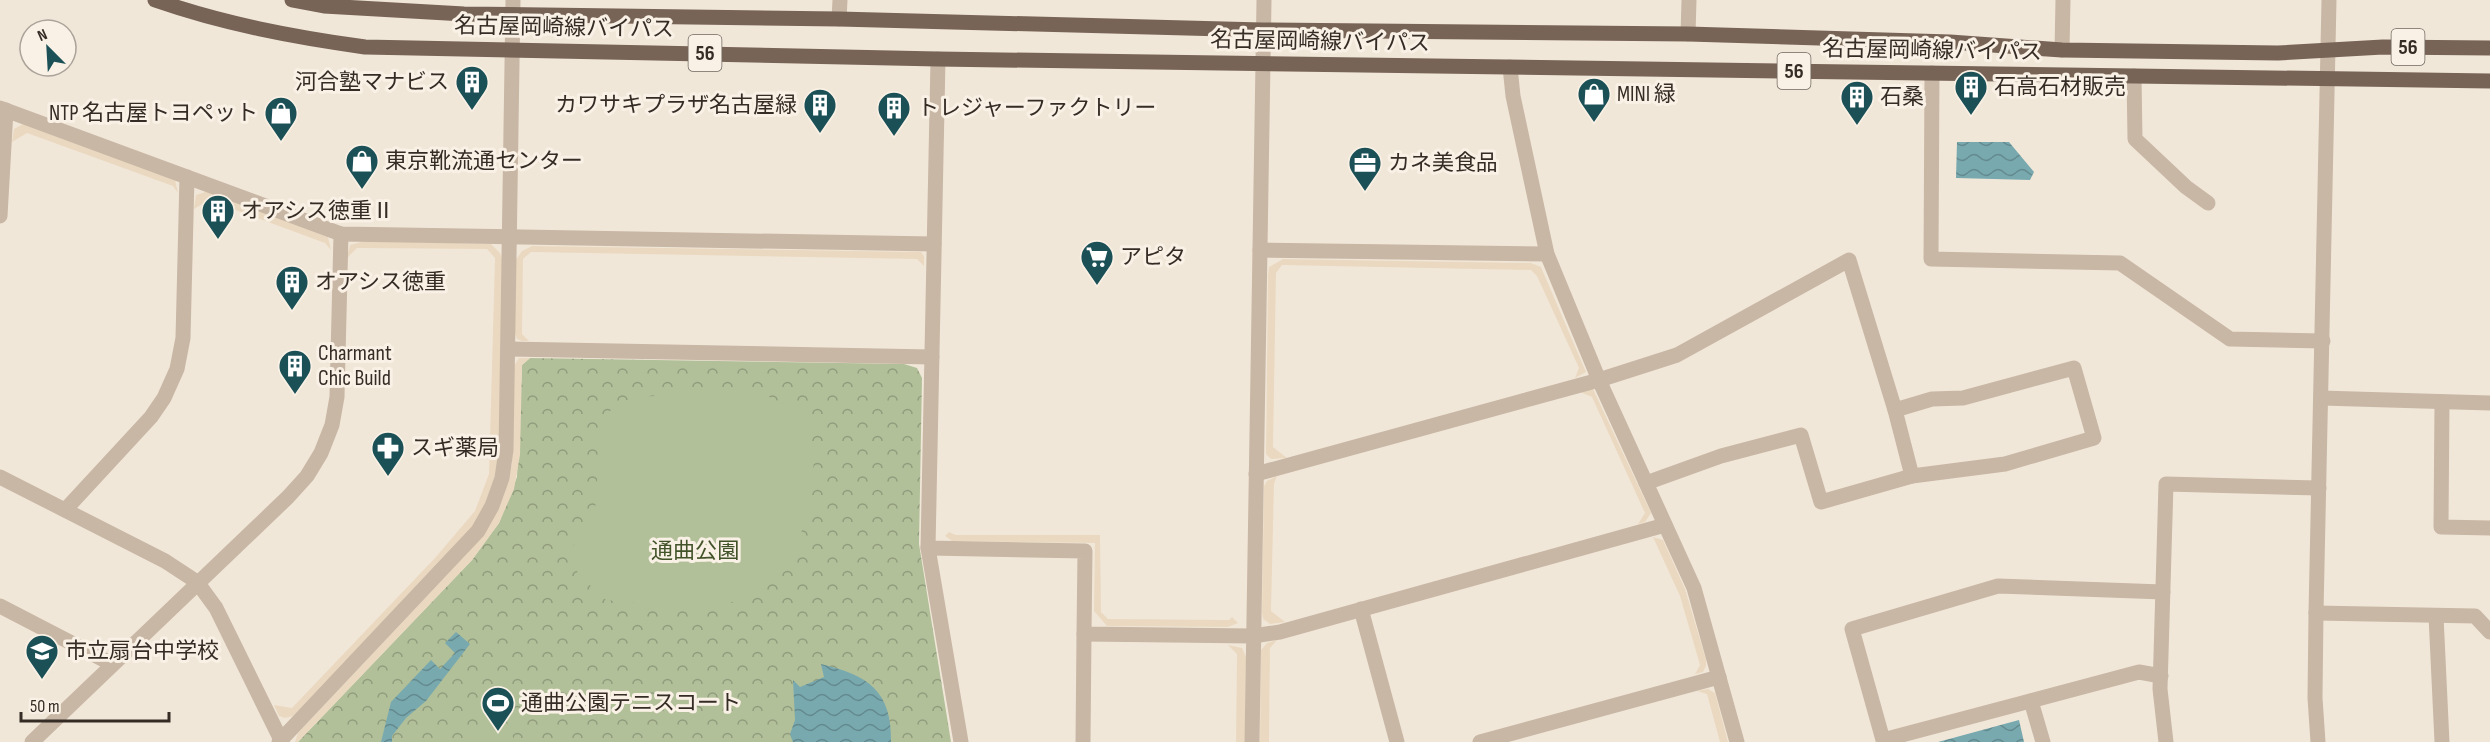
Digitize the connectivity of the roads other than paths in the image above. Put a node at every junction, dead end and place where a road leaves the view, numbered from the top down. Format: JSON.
{"nodes":[{"id":1,"x":155,"y":0,"type":"edge"},
{"id":2,"x":292,"y":0,"type":"edge"},
{"id":3,"x":840,"y":0,"type":"edge"},
{"id":4,"x":1264,"y":0,"type":"edge"},
{"id":5,"x":1689,"y":0,"type":"edge"},
{"id":6,"x":2063,"y":0,"type":"edge"},
{"id":7,"x":2329,"y":0,"type":"edge"},
{"id":8,"x":512,"y":8,"type":"edge"},
{"id":9,"x":839,"y":19,"type":"junction"},
{"id":10,"x":1262,"y":30,"type":"junction"},
{"id":11,"x":1688,"y":34,"type":"junction"},
{"id":12,"x":2490,"y":48,"type":"edge"},
{"id":13,"x":512,"y":50,"type":"junction"},
{"id":14,"x":2062,"y":50,"type":"junction"},
{"id":15,"x":2326,"y":51,"type":"junction"},
{"id":16,"x":938,"y":59,"type":"junction"},
{"id":17,"x":1262,"y":63,"type":"junction"},
{"id":18,"x":1510,"y":68,"type":"junction"},
{"id":19,"x":1932,"y":73,"type":"junction"},
{"id":20,"x":2134,"y":76,"type":"junction"},
{"id":21,"x":2326,"y":79,"type":"junction"},
{"id":22,"x":2490,"y":81,"type":"edge"},
{"id":23,"x":3,"y":109,"type":"edge"},
{"id":24,"x":187,"y":177,"type":"junction"},
{"id":25,"x":2208,"y":203,"type":"dead end"},
{"id":26,"x":0,"y":216,"type":"edge"},
{"id":27,"x":340,"y":234,"type":"junction"},
{"id":28,"x":509,"y":236,"type":"junction"},
{"id":29,"x":934,"y":244,"type":"junction"},
{"id":30,"x":1260,"y":250,"type":"junction"},
{"id":31,"x":1547,"y":254,"type":"junction"},
{"id":32,"x":2323,"y":341,"type":"junction"},
{"id":33,"x":508,"y":349,"type":"junction"},
{"id":34,"x":932,"y":357,"type":"junction"},
{"id":35,"x":1599,"y":380,"type":"junction"},
{"id":36,"x":2321,"y":398,"type":"junction"},
{"id":37,"x":2442,"y":402,"type":"junction"},
{"id":38,"x":2490,"y":403,"type":"edge"},
{"id":39,"x":1895,"y":410,"type":"junction"},
{"id":40,"x":1256,"y":474,"type":"junction"},
{"id":41,"x":1912,"y":476,"type":"junction"},
{"id":42,"x":0,"y":477,"type":"edge"},
{"id":43,"x":1646,"y":483,"type":"junction"},
{"id":44,"x":2319,"y":488,"type":"junction"},
{"id":45,"x":66,"y":510,"type":"junction"},
{"id":46,"x":1665,"y":525,"type":"junction"},
{"id":47,"x":2490,"y":528,"type":"edge"},
{"id":48,"x":928,"y":548,"type":"junction"},
{"id":49,"x":197,"y":582,"type":"junction"},
{"id":50,"x":2163,"y":592,"type":"junction"},
{"id":51,"x":0,"y":606,"type":"edge"},
{"id":52,"x":1361,"y":609,"type":"junction"},
{"id":53,"x":2316,"y":613,"type":"junction"},
{"id":54,"x":2436,"y":616,"type":"junction"},
{"id":55,"x":2490,"y":632,"type":"edge"},
{"id":56,"x":1084,"y":634,"type":"junction"},
{"id":57,"x":1253,"y":636,"type":"junction"},
{"id":58,"x":112,"y":664,"type":"junction"},
{"id":59,"x":1719,"y":676,"type":"junction"},
{"id":60,"x":2161,"y":676,"type":"junction"},
{"id":61,"x":2031,"y":700,"type":"junction"},
{"id":62,"x":281,"y":741,"type":"edge"},
{"id":63,"x":32,"y":742,"type":"edge"},
{"id":64,"x":962,"y":742,"type":"edge"},
{"id":65,"x":1083,"y":742,"type":"edge"},
{"id":66,"x":1252,"y":742,"type":"edge"},
{"id":67,"x":1397,"y":742,"type":"edge"},
{"id":68,"x":1480,"y":742,"type":"edge"},
{"id":69,"x":1737,"y":742,"type":"edge"},
{"id":70,"x":2043,"y":742,"type":"edge"},
{"id":71,"x":2166,"y":742,"type":"edge"},
{"id":72,"x":2318,"y":742,"type":"edge"},
{"id":73,"x":2442,"y":742,"type":"edge"}],
"edges":[{"from":1,"to":13,"type":"main road","name":"名古屋岡崎線バイパス","number":"56"},
{"from":2,"to":8,"type":"main road","name":"名古屋岡崎線バイパス","number":"56"},
{"from":3,"to":9,"type":"street"},
{"from":4,"to":10,"type":"street"},
{"from":5,"to":11,"type":"street"},
{"from":6,"to":14,"type":"street"},
{"from":7,"to":15,"type":"street"},
{"from":8,"to":9,"type":"main road","name":"名古屋岡崎線バイパス","number":"56"},
{"from":8,"to":13,"type":"street"},
{"from":9,"to":10,"type":"main road","name":"名古屋岡崎線バイパス","number":"56"},
{"from":10,"to":11,"type":"main road","name":"名古屋岡崎線バイパス","number":"56"},
{"from":10,"to":17,"type":"street"},
{"from":11,"to":14,"type":"main road","name":"名古屋岡崎線バイパス","number":"56"},
{"from":12,"to":15,"type":"main road","name":"名古屋岡崎線バイパス","number":"56"},
{"from":13,"to":16,"type":"main road","name":"名古屋岡崎線バイパス","number":"56"},
{"from":13,"to":28,"type":"street"},
{"from":14,"to":15,"type":"main road","name":"名古屋岡崎線バイパス","number":"56"},
{"from":15,"to":21,"type":"street"},
{"from":16,"to":17,"type":"main road","name":"名古屋岡崎線バイパス","number":"56"},
{"from":16,"to":29,"type":"street"},
{"from":17,"to":18,"type":"main road","name":"名古屋岡崎線バイパス","number":"56"},
{"from":17,"to":30,"type":"street"},
{"from":18,"to":19,"type":"main road","name":"名古屋岡崎線バイパス","number":"56"},
{"from":18,"to":31,"type":"street"},
{"from":19,"to":20,"type":"main road","name":"名古屋岡崎線バイパス","number":"56"},
{"from":19,"to":32,"type":"street"},
{"from":20,"to":21,"type":"main road","name":"名古屋岡崎線バイパス","number":"56"},
{"from":20,"to":25,"type":"street"},
{"from":21,"to":22,"type":"main road","name":"名古屋岡崎線バイパス","number":"56"},
{"from":21,"to":32,"type":"street"},
{"from":23,"to":24,"type":"street"},
{"from":23,"to":26,"type":"street"},
{"from":24,"to":27,"type":"street"},
{"from":24,"to":45,"type":"street"},
{"from":27,"to":28,"type":"street"},
{"from":27,"to":49,"type":"street"},
{"from":28,"to":29,"type":"street"},
{"from":28,"to":33,"type":"street"},
{"from":29,"to":34,"type":"street"},
{"from":30,"to":31,"type":"street"},
{"from":30,"to":40,"type":"street"},
{"from":31,"to":35,"type":"street"},
{"from":32,"to":36,"type":"street"},
{"from":33,"to":34,"type":"street"},
{"from":33,"to":62,"type":"street"},
{"from":34,"to":48,"type":"street"},
{"from":35,"to":39,"type":"street"},
{"from":35,"to":40,"type":"street"},
{"from":35,"to":43,"type":"street"},
{"from":36,"to":37,"type":"street"},
{"from":36,"to":44,"type":"street"},
{"from":37,"to":38,"type":"street"},
{"from":37,"to":47,"type":"street"},
{"from":39,"to":41,"type":"street"},
{"from":39,"to":41,"type":"street"},
{"from":40,"to":57,"type":"street"},
{"from":41,"to":43,"type":"street"},
{"from":42,"to":45,"type":"street"},
{"from":43,"to":46,"type":"street"},
{"from":44,"to":50,"type":"street"},
{"from":44,"to":53,"type":"street"},
{"from":45,"to":49,"type":"street"},
{"from":46,"to":52,"type":"street"},
{"from":46,"to":59,"type":"street"},
{"from":48,"to":56,"type":"street"},
{"from":48,"to":64,"type":"street"},
{"from":49,"to":58,"type":"street"},
{"from":49,"to":62,"type":"street"},
{"from":50,"to":60,"type":"street"},
{"from":50,"to":61,"type":"street"},
{"from":51,"to":58,"type":"street"},
{"from":52,"to":57,"type":"street"},
{"from":52,"to":67,"type":"street"},
{"from":53,"to":54,"type":"street"},
{"from":53,"to":72,"type":"street"},
{"from":54,"to":55,"type":"street"},
{"from":54,"to":73,"type":"street"},
{"from":56,"to":57,"type":"street"},
{"from":56,"to":65,"type":"street"},
{"from":57,"to":66,"type":"street"},
{"from":58,"to":63,"type":"street"},
{"from":59,"to":68,"type":"street"},
{"from":59,"to":69,"type":"street"},
{"from":60,"to":61,"type":"street"},
{"from":60,"to":71,"type":"street"},
{"from":61,"to":70,"type":"street"}]}
